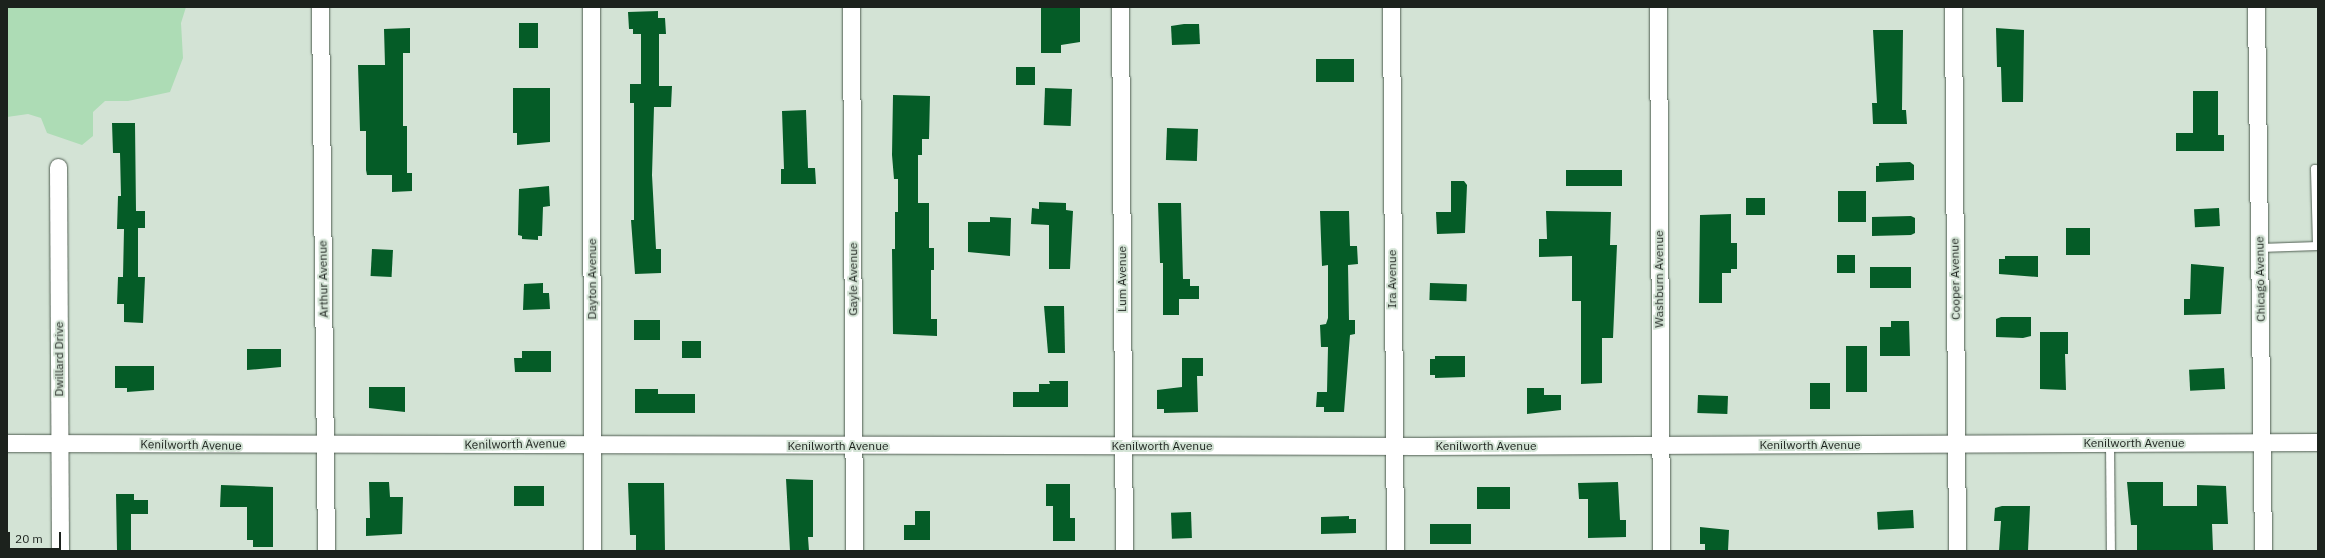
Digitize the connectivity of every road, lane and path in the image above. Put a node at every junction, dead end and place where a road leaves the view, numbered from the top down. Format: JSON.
{"nodes":[{"id":1,"x":320,"y":7,"type":"edge"},
{"id":2,"x":591,"y":7,"type":"edge"},
{"id":3,"x":851,"y":7,"type":"edge"},
{"id":4,"x":1120,"y":7,"type":"edge"},
{"id":5,"x":1391,"y":7,"type":"edge"},
{"id":6,"x":1658,"y":7,"type":"edge"},
{"id":7,"x":1953,"y":7,"type":"edge"},
{"id":8,"x":2256,"y":7,"type":"edge"},
{"id":9,"x":58,"y":167,"type":"dead end"},
{"id":10,"x":2318,"y":170,"type":"edge"},
{"id":11,"x":2317,"y":246,"type":"edge"},
{"id":12,"x":2260,"y":248,"type":"junction"},
{"id":13,"x":2263,"y":442,"type":"junction"},
{"id":14,"x":2318,"y":442,"type":"edge"},
{"id":15,"x":592,"y":443,"type":"junction"},
{"id":16,"x":2110,"y":443,"type":"junction"},
{"id":17,"x":7,"y":444,"type":"edge"},
{"id":18,"x":59,"y":444,"type":"junction"},
{"id":19,"x":1957,"y":445,"type":"junction"},
{"id":20,"x":325,"y":446,"type":"junction"},
{"id":21,"x":854,"y":446,"type":"junction"},
{"id":22,"x":1124,"y":446,"type":"junction"},
{"id":23,"x":1394,"y":446,"type":"junction"},
{"id":24,"x":1660,"y":446,"type":"junction"},
{"id":25,"x":60,"y":551,"type":"edge"},
{"id":26,"x":326,"y":551,"type":"edge"},
{"id":27,"x":592,"y":551,"type":"edge"},
{"id":28,"x":854,"y":551,"type":"edge"},
{"id":29,"x":1124,"y":551,"type":"edge"},
{"id":30,"x":1395,"y":551,"type":"edge"},
{"id":31,"x":1661,"y":551,"type":"edge"},
{"id":32,"x":1957,"y":551,"type":"edge"},
{"id":33,"x":2111,"y":551,"type":"edge"},
{"id":34,"x":2263,"y":551,"type":"edge"}],
"edges":[{"from":1,"to":20,"type":"street","name":"Arthur Avenue"},
{"from":2,"to":15,"type":"street","name":"Dayton Avenue"},
{"from":3,"to":21,"type":"street","name":"Gayle Avenue"},
{"from":4,"to":22,"type":"street","name":"Lum Avenue"},
{"from":5,"to":23,"type":"street","name":"Ira Avenue"},
{"from":6,"to":24,"type":"street","name":"Washburn Avenue"},
{"from":7,"to":19,"type":"street","name":"Cooper Avenue"},
{"from":8,"to":12,"type":"street","name":"Chicago Avenue"},
{"from":9,"to":18,"type":"street","name":"Dwillard Drive"},
{"from":10,"to":11,"type":"lane"},
{"from":11,"to":12,"type":"lane"},
{"from":12,"to":13,"type":"street","name":"Chicago Avenue"},
{"from":13,"to":14,"type":"street","name":"Kenilworth Avenue"},
{"from":13,"to":16,"type":"street","name":"Kenilworth Avenue"},
{"from":13,"to":34,"type":"street","name":"Chicago Avenue"},
{"from":15,"to":20,"type":"street","name":"Kenilworth Avenue"},
{"from":15,"to":21,"type":"street","name":"Kenilworth Avenue"},
{"from":15,"to":27,"type":"street","name":"Dayton Avenue"},
{"from":16,"to":19,"type":"street","name":"Kenilworth Avenue"},
{"from":16,"to":33,"type":"lane"},
{"from":17,"to":18,"type":"street","name":"Kenilworth Avenue"},
{"from":18,"to":20,"type":"street","name":"Kenilworth Avenue"},
{"from":18,"to":25,"type":"street","name":"Dwillard Drive"},
{"from":19,"to":24,"type":"street","name":"Kenilworth Avenue"},
{"from":19,"to":32,"type":"street","name":"Cooper Avenue"},
{"from":20,"to":26,"type":"street","name":"Arthur Avenue"},
{"from":21,"to":22,"type":"street","name":"Kenilworth Avenue"},
{"from":21,"to":28,"type":"street","name":"Gayle Avenue"},
{"from":22,"to":23,"type":"street","name":"Kenilworth Avenue"},
{"from":22,"to":29,"type":"street","name":"Lum Avenue"},
{"from":23,"to":24,"type":"street","name":"Kenilworth Avenue"},
{"from":23,"to":30,"type":"street","name":"Ira Avenue"},
{"from":24,"to":31,"type":"street","name":"Washburn Avenue"}]}
